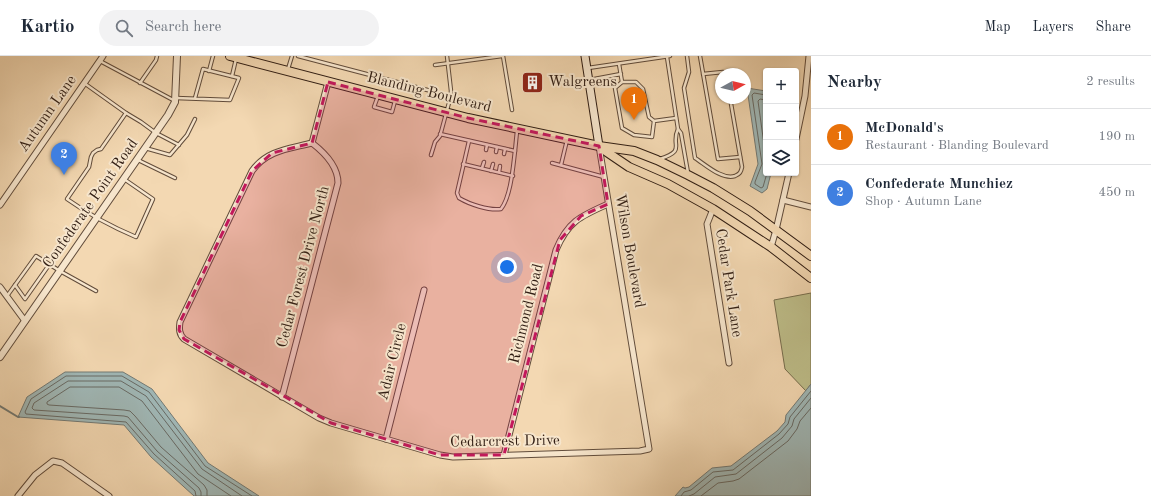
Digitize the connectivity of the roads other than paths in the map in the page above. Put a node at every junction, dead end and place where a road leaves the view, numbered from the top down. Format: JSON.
{"nodes":[{"id":1,"x":156,"y":56,"type":"edge"},
{"id":2,"x":177,"y":56,"type":"edge"},
{"id":3,"x":213,"y":56,"type":"edge"},
{"id":4,"x":292,"y":56,"type":"edge"},
{"id":5,"x":298,"y":56,"type":"edge"},
{"id":6,"x":447,"y":56,"type":"edge"},
{"id":7,"x":502,"y":56,"type":"edge"},
{"id":8,"x":585,"y":56,"type":"edge"},
{"id":9,"x":667,"y":56,"type":"edge"},
{"id":10,"x":670,"y":56,"type":"edge"},
{"id":11,"x":687,"y":56,"type":"edge"},
{"id":12,"x":700,"y":56,"type":"edge"},
{"id":13,"x":809,"y":56,"type":"edge"},
{"id":14,"x":233,"y":57,"type":"edge"},
{"id":15,"x":101,"y":58,"type":"edge"},
{"id":16,"x":448,"y":64,"type":"junction"},
{"id":17,"x":619,"y":64,"type":"junction"},
{"id":18,"x":435,"y":65,"type":"dead end"},
{"id":19,"x":587,"y":68,"type":"junction"},
{"id":20,"x":209,"y":71,"type":"junction"},
{"id":21,"x":287,"y":71,"type":"junction"},
{"id":22,"x":715,"y":72,"type":"edge"},
{"id":23,"x":621,"y":74,"type":"junction"},
{"id":24,"x":703,"y":74,"type":"junction"},
{"id":25,"x":809,"y":75,"type":"edge"},
{"id":26,"x":232,"y":76,"type":"junction"},
{"id":27,"x":589,"y":80,"type":"junction"},
{"id":28,"x":328,"y":82,"type":"junction"},
{"id":29,"x":622,"y":82,"type":"junction"},
{"id":30,"x":84,"y":83,"type":"junction"},
{"id":31,"x":140,"y":83,"type":"junction"},
{"id":32,"x":435,"y":92,"type":"dead end"},
{"id":33,"x":378,"y":95,"type":"junction"},
{"id":34,"x":195,"y":98,"type":"junction"},
{"id":35,"x":395,"y":99,"type":"junction"},
{"id":36,"x":175,"y":100,"type":"junction"},
{"id":37,"x":731,"y":104,"type":"edge"},
{"id":38,"x":512,"y":110,"type":"dead end"},
{"id":39,"x":447,"y":112,"type":"junction"},
{"id":40,"x":126,"y":113,"type":"junction"},
{"id":41,"x":676,"y":118,"type":"junction"},
{"id":42,"x":195,"y":119,"type":"dead end"},
{"id":43,"x":654,"y":122,"type":"junction"},
{"id":44,"x":799,"y":125,"type":"edge"},
{"id":45,"x":517,"y":129,"type":"junction"},
{"id":46,"x":678,"y":130,"type":"junction"},
{"id":47,"x":156,"y":133,"type":"junction"},
{"id":48,"x":440,"y":134,"type":"junction"},
{"id":49,"x":567,"y":140,"type":"junction"},
{"id":50,"x":469,"y":141,"type":"junction"},
{"id":51,"x":312,"y":143,"type":"junction"},
{"id":52,"x":179,"y":144,"type":"junction"},
{"id":53,"x":487,"y":145,"type":"junction"},
{"id":54,"x":599,"y":146,"type":"junction"},
{"id":55,"x":497,"y":147,"type":"junction"},
{"id":56,"x":145,"y":148,"type":"junction"},
{"id":57,"x":505,"y":148,"type":"junction"},
{"id":58,"x":486,"y":150,"type":"dead end"},
{"id":59,"x":515,"y":151,"type":"junction"},
{"id":60,"x":496,"y":152,"type":"dead end"},
{"id":61,"x":504,"y":154,"type":"dead end"},
{"id":62,"x":431,"y":155,"type":"dead end"},
{"id":63,"x":740,"y":158,"type":"junction"},
{"id":64,"x":138,"y":159,"type":"junction"},
{"id":65,"x":657,"y":160,"type":"junction"},
{"id":66,"x":484,"y":162,"type":"dead end"},
{"id":67,"x":552,"y":163,"type":"dead end"},
{"id":68,"x":464,"y":164,"type":"junction"},
{"id":69,"x":493,"y":164,"type":"dead end"},
{"id":70,"x":561,"y":165,"type":"junction"},
{"id":71,"x":500,"y":166,"type":"dead end"},
{"id":72,"x":482,"y":168,"type":"junction"},
{"id":73,"x":491,"y":170,"type":"junction"},
{"id":74,"x":499,"y":172,"type":"junction"},
{"id":75,"x":688,"y":175,"type":"junction"},
{"id":76,"x":512,"y":176,"type":"junction"},
{"id":77,"x":788,"y":176,"type":"edge"},
{"id":78,"x":604,"y":177,"type":"junction"},
{"id":79,"x":175,"y":178,"type":"dead end"},
{"id":80,"x":124,"y":179,"type":"junction"},
{"id":81,"x":783,"y":200,"type":"junction"},
{"id":82,"x":608,"y":204,"type":"junction"},
{"id":83,"x":0,"y":205,"type":"edge"},
{"id":84,"x":811,"y":208,"type":"edge"},
{"id":85,"x":713,"y":209,"type":"junction"},
{"id":86,"x":96,"y":219,"type":"junction"},
{"id":87,"x":776,"y":230,"type":"junction"},
{"id":88,"x":770,"y":247,"type":"junction"},
{"id":89,"x":811,"y":256,"type":"edge"},
{"id":90,"x":49,"y":265,"type":"junction"},
{"id":91,"x":60,"y":271,"type":"junction"},
{"id":92,"x":811,"y":278,"type":"edge"},
{"id":93,"x":16,"y":285,"type":"junction"},
{"id":94,"x":0,"y":287,"type":"edge"},
{"id":95,"x":424,"y":290,"type":"dead end"},
{"id":96,"x":96,"y":291,"type":"dead end"},
{"id":97,"x":7,"y":296,"type":"junction"},
{"id":98,"x":25,"y":321,"type":"junction"},
{"id":99,"x":0,"y":358,"type":"edge"},
{"id":100,"x":729,"y":363,"type":"dead end"},
{"id":101,"x":282,"y":397,"type":"junction"},
{"id":102,"x":386,"y":439,"type":"junction"},
{"id":103,"x":649,"y":449,"type":"joint"},
{"id":104,"x":504,"y":455,"type":"junction"},
{"id":105,"x":18,"y":496,"type":"edge"},
{"id":106,"x":109,"y":496,"type":"edge"}],
"edges":[{"from":1,"to":31,"type":"lane"},
{"from":2,"to":36,"type":"street","name":"Confederate Point Road"},
{"from":3,"to":20,"type":"lane"},
{"from":4,"to":21,"type":"lane"},
{"from":5,"to":32,"type":"lane"},
{"from":6,"to":16,"type":"lane"},
{"from":7,"to":16,"type":"lane"},
{"from":7,"to":38,"type":"lane"},
{"from":8,"to":19,"type":"main road","name":"Wilson Boulevard"},
{"from":9,"to":10,"type":"lane"},
{"from":9,"to":17,"type":"lane"},
{"from":9,"to":41,"type":"lane"},
{"from":11,"to":63,"type":"lane"},
{"from":12,"to":24,"type":"lane"},
{"from":13,"to":25,"type":"street"},
{"from":14,"to":21,"type":"main road","name":"Blanding Boulevard"},
{"from":14,"to":26,"type":"lane"},
{"from":15,"to":30,"type":"street","name":"Autumn Lane"},
{"from":15,"to":31,"type":"lane"},
{"from":16,"to":18,"type":"lane"},
{"from":16,"to":39,"type":"lane"},
{"from":17,"to":19,"type":"lane"},
{"from":17,"to":23,"type":"lane"},
{"from":19,"to":27,"type":"main road","name":"Wilson Boulevard"},
{"from":20,"to":26,"type":"lane"},
{"from":20,"to":34,"type":"lane"},
{"from":21,"to":28,"type":"main road","name":"Blanding Boulevard"},
{"from":22,"to":24,"type":"lane"},
{"from":23,"to":27,"type":"lane"},
{"from":23,"to":29,"type":"lane"},
{"from":24,"to":63,"type":"lane"},
{"from":25,"to":44,"type":"street"},
{"from":26,"to":34,"type":"lane"},
{"from":27,"to":54,"type":"main road","name":"Wilson Boulevard"},
{"from":28,"to":33,"type":"main road","name":"Blanding Boulevard"},
{"from":28,"to":51,"type":"street"},
{"from":29,"to":43,"type":"lane"},
{"from":29,"to":43,"type":"lane"},
{"from":30,"to":40,"type":"lane"},
{"from":30,"to":83,"type":"street","name":"Autumn Lane"},
{"from":31,"to":36,"type":"lane"},
{"from":33,"to":35,"type":"main road","name":"Blanding Boulevard"},
{"from":33,"to":35,"type":"lane"},
{"from":34,"to":36,"type":"lane"},
{"from":35,"to":39,"type":"main road","name":"Blanding Boulevard"},
{"from":36,"to":47,"type":"street","name":"Confederate Point Road"},
{"from":37,"to":63,"type":"lane"},
{"from":39,"to":45,"type":"main road","name":"Blanding Boulevard"},
{"from":39,"to":48,"type":"lane"},
{"from":40,"to":47,"type":"lane"},
{"from":40,"to":86,"type":"lane"},
{"from":41,"to":43,"type":"lane"},
{"from":41,"to":46,"type":"lane"},
{"from":42,"to":52,"type":"lane"},
{"from":45,"to":49,"type":"main road","name":"Blanding Boulevard"},
{"from":45,"to":59,"type":"lane"},
{"from":46,"to":65,"type":"lane"},
{"from":46,"to":75,"type":"lane"},
{"from":47,"to":52,"type":"lane"},
{"from":47,"to":56,"type":"street","name":"Confederate Point Road"},
{"from":48,"to":50,"type":"lane"},
{"from":48,"to":62,"type":"lane"},
{"from":49,"to":54,"type":"main road","name":"Blanding Boulevard"},
{"from":49,"to":70,"type":"lane"},
{"from":50,"to":53,"type":"lane"},
{"from":50,"to":68,"type":"lane"},
{"from":51,"to":101,"type":"street","name":"Cedar Forest Drive North"},
{"from":51,"to":101,"type":"street","name":"Cedarcrest Drive"},
{"from":52,"to":56,"type":"lane"},
{"from":53,"to":55,"type":"lane"},
{"from":53,"to":58,"type":"lane"},
{"from":54,"to":65,"type":"main road","name":"Blanding Boulevard"},
{"from":54,"to":78,"type":"street","name":"Wilson Boulevard"},
{"from":54,"to":85,"type":"main road","name":"Blanding Boulevard"},
{"from":55,"to":57,"type":"lane"},
{"from":55,"to":60,"type":"lane"},
{"from":56,"to":64,"type":"street","name":"Confederate Point Road"},
{"from":57,"to":59,"type":"lane"},
{"from":57,"to":61,"type":"lane"},
{"from":59,"to":76,"type":"lane"},
{"from":64,"to":79,"type":"lane"},
{"from":64,"to":80,"type":"street","name":"Confederate Point Road"},
{"from":65,"to":75,"type":"main road","name":"Blanding Boulevard"},
{"from":66,"to":72,"type":"lane"},
{"from":67,"to":70,"type":"lane"},
{"from":68,"to":72,"type":"lane"},
{"from":68,"to":76,"type":"lane"},
{"from":69,"to":73,"type":"lane"},
{"from":70,"to":78,"type":"lane"},
{"from":71,"to":74,"type":"lane"},
{"from":72,"to":73,"type":"lane"},
{"from":73,"to":74,"type":"lane"},
{"from":74,"to":76,"type":"lane"},
{"from":75,"to":87,"type":"main road","name":"Blanding Boulevard"},
{"from":77,"to":81,"type":"street"},
{"from":78,"to":82,"type":"street","name":"Wilson Boulevard"},
{"from":80,"to":86,"type":"street","name":"Confederate Point Road"},
{"from":80,"to":86,"type":"lane"},
{"from":81,"to":84,"type":"street"},
{"from":81,"to":87,"type":"street"},
{"from":82,"to":103,"type":"street","name":"Wilson Boulevard"},
{"from":82,"to":104,"type":"street","name":"Richmond Road"},
{"from":85,"to":88,"type":"main road","name":"Blanding Boulevard"},
{"from":85,"to":100,"type":"street","name":"Cedar Park Lane"},
{"from":86,"to":91,"type":"street","name":"Confederate Point Road"},
{"from":87,"to":88,"type":"street"},
{"from":87,"to":89,"type":"main road","name":"Blanding Boulevard"},
{"from":88,"to":92,"type":"main road","name":"Blanding Boulevard"},
{"from":90,"to":91,"type":"lane"},
{"from":90,"to":93,"type":"lane"},
{"from":90,"to":93,"type":"lane"},
{"from":91,"to":96,"type":"lane"},
{"from":91,"to":98,"type":"street","name":"Confederate Point Road"},
{"from":93,"to":97,"type":"lane"},
{"from":94,"to":97,"type":"street"},
{"from":95,"to":102,"type":"street","name":"Adair Circle"},
{"from":97,"to":98,"type":"street"},
{"from":98,"to":99,"type":"street","name":"Confederate Point Road"},
{"from":101,"to":102,"type":"street","name":"Cedarcrest Drive"},
{"from":102,"to":104,"type":"street","name":"Cedarcrest Drive"},
{"from":103,"to":104,"type":"street","name":"Cedarcrest Drive"},
{"from":105,"to":106,"type":"street"}]}
